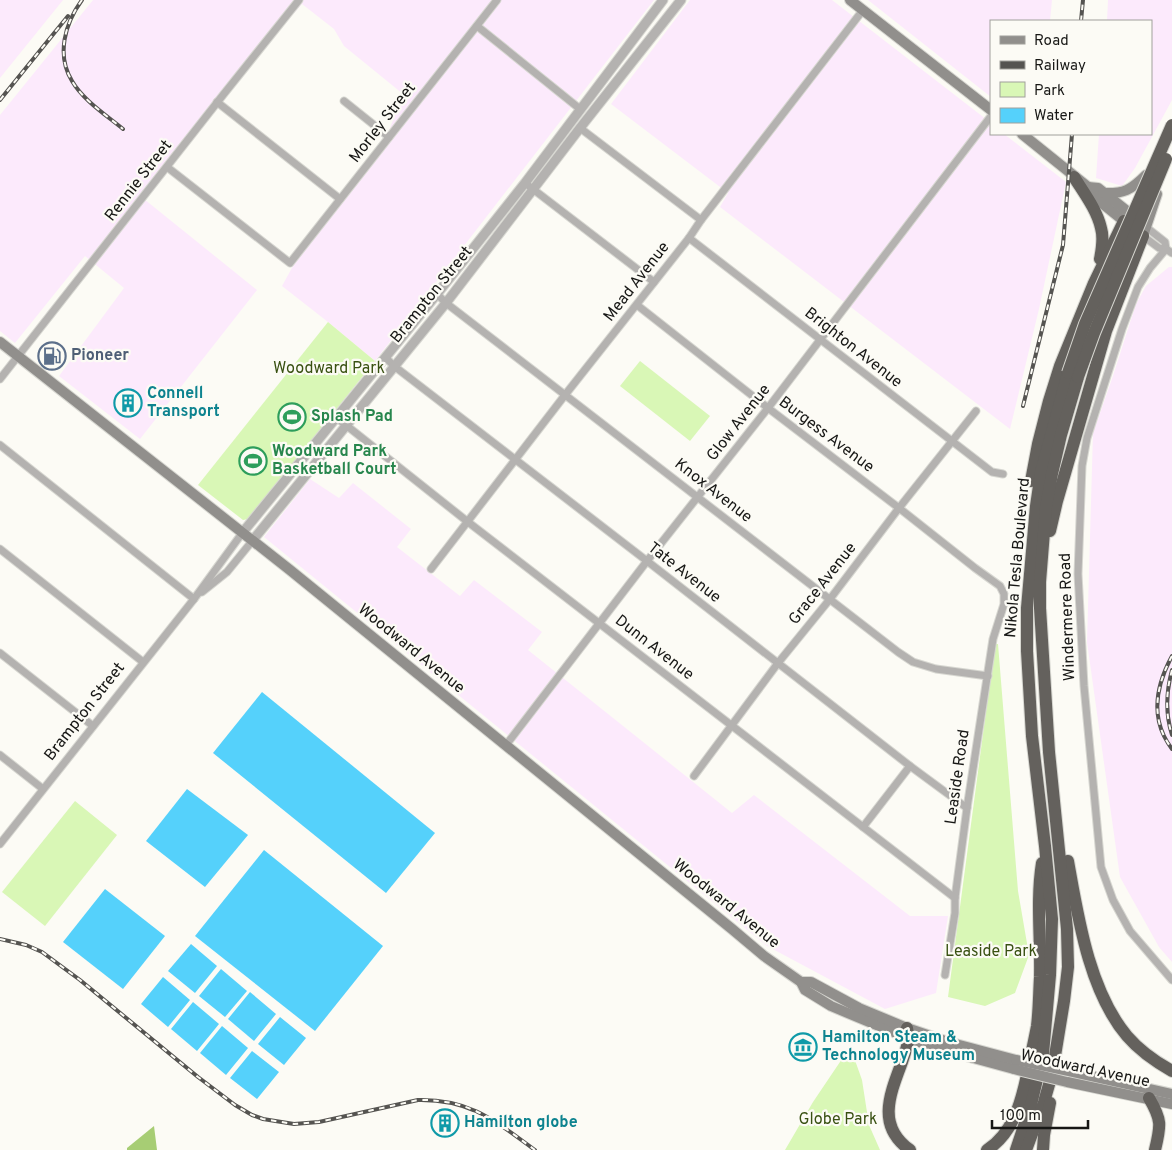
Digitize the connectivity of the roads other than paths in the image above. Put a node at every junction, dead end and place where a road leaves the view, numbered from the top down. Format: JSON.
{"nodes":[{"id":1,"x":300,"y":0,"type":"edge"},
{"id":2,"x":497,"y":0,"type":"edge"},
{"id":3,"x":664,"y":0,"type":"edge"},
{"id":4,"x":681,"y":0,"type":"edge"},
{"id":5,"x":850,"y":0,"type":"edge"},
{"id":6,"x":863,"y":10,"type":"junction"},
{"id":7,"x":477,"y":26,"type":"junction"},
{"id":8,"x":344,"y":101,"type":"dead end"},
{"id":9,"x":218,"y":102,"type":"junction"},
{"id":10,"x":580,"y":109,"type":"junction"},
{"id":11,"x":990,"y":109,"type":"edge"},
{"id":12,"x":990,"y":117,"type":"edge"},
{"id":13,"x":1172,"y":125,"type":"edge"},
{"id":14,"x":580,"y":128,"type":"junction"},
{"id":15,"x":1172,"y":130,"type":"edge"},
{"id":16,"x":1023,"y":135,"type":"edge"},
{"id":17,"x":389,"y":137,"type":"junction"},
{"id":18,"x":1167,"y":145,"type":"edge"},
{"id":19,"x":1172,"y":151,"type":"edge"},
{"id":20,"x":167,"y":166,"type":"junction"},
{"id":21,"x":1146,"y":175,"type":"junction"},
{"id":22,"x":1074,"y":176,"type":"junction"},
{"id":23,"x":524,"y":183,"type":"junction"},
{"id":24,"x":1088,"y":188,"type":"junction"},
{"id":25,"x":534,"y":190,"type":"junction"},
{"id":26,"x":1103,"y":192,"type":"junction"},
{"id":27,"x":340,"y":199,"type":"junction"},
{"id":28,"x":701,"y":220,"type":"junction"},
{"id":29,"x":1135,"y":224,"type":"junction"},
{"id":30,"x":689,"y":238,"type":"junction"},
{"id":31,"x":1169,"y":250,"type":"edge"},
{"id":32,"x":654,"y":282,"type":"junction"},
{"id":33,"x":1094,"y":283,"type":"junction"},
{"id":34,"x":437,"y":294,"type":"junction"},
{"id":35,"x":446,"y":302,"type":"junction"},
{"id":36,"x":637,"y":305,"type":"junction"},
{"id":37,"x":820,"y":340,"type":"junction"},
{"id":38,"x":0,"y":342,"type":"edge"},
{"id":39,"x":18,"y":356,"type":"junction"},
{"id":40,"x":386,"y":358,"type":"junction"},
{"id":41,"x":394,"y":366,"type":"junction"},
{"id":42,"x":1073,"y":375,"type":"junction"},
{"id":43,"x":0,"y":379,"type":"edge"},
{"id":44,"x":565,"y":395,"type":"junction"},
{"id":45,"x":768,"y":408,"type":"junction"},
{"id":46,"x":976,"y":411,"type":"dead end"},
{"id":47,"x":337,"y":418,"type":"junction"},
{"id":48,"x":346,"y":426,"type":"junction"},
{"id":49,"x":952,"y":441,"type":"junction"},
{"id":50,"x":0,"y":445,"type":"edge"},
{"id":51,"x":516,"y":460,"type":"junction"},
{"id":52,"x":1003,"y":474,"type":"dead end"},
{"id":53,"x":698,"y":497,"type":"junction"},
{"id":54,"x":899,"y":508,"type":"junction"},
{"id":55,"x":468,"y":522,"type":"junction"},
{"id":56,"x":243,"y":532,"type":"junction"},
{"id":57,"x":253,"y":540,"type":"junction"},
{"id":58,"x":0,"y":549,"type":"edge"},
{"id":59,"x":647,"y":561,"type":"junction"},
{"id":60,"x":431,"y":569,"type":"dead end"},
{"id":61,"x":1000,"y":586,"type":"joint"},
{"id":62,"x":194,"y":599,"type":"junction"},
{"id":63,"x":830,"y":599,"type":"junction"},
{"id":64,"x":1034,"y":608,"type":"junction"},
{"id":65,"x":599,"y":623,"type":"junction"},
{"id":66,"x":0,"y":653,"type":"edge"},
{"id":67,"x":143,"y":662,"type":"junction"},
{"id":68,"x":778,"y":663,"type":"junction"},
{"id":69,"x":988,"y":676,"type":"junction"},
{"id":70,"x":732,"y":725,"type":"junction"},
{"id":71,"x":93,"y":726,"type":"junction"},
{"id":72,"x":506,"y":745,"type":"junction"},
{"id":73,"x":1049,"y":752,"type":"junction"},
{"id":74,"x":0,"y":755,"type":"edge"},
{"id":75,"x":910,"y":766,"type":"junction"},
{"id":76,"x":694,"y":776,"type":"dead end"},
{"id":77,"x":43,"y":789,"type":"junction"},
{"id":78,"x":967,"y":808,"type":"junction"},
{"id":79,"x":863,"y":827,"type":"junction"},
{"id":80,"x":0,"y":844,"type":"edge"},
{"id":81,"x":1045,"y":846,"type":"junction"},
{"id":82,"x":956,"y":898,"type":"junction"},
{"id":83,"x":945,"y":975,"type":"dead end"},
{"id":84,"x":1172,"y":980,"type":"edge"},
{"id":85,"x":1064,"y":1001,"type":"junction"},
{"id":86,"x":908,"y":1034,"type":"junction"},
{"id":87,"x":1172,"y":1071,"type":"edge"},
{"id":88,"x":1068,"y":1077,"type":"junction"},
{"id":89,"x":1172,"y":1094,"type":"edge"},
{"id":90,"x":1149,"y":1098,"type":"junction"},
{"id":91,"x":1044,"y":1102,"type":"junction"},
{"id":92,"x":1172,"y":1104,"type":"edge"},
{"id":93,"x":1031,"y":1105,"type":"junction"},
{"id":94,"x":910,"y":1150,"type":"edge"},
{"id":95,"x":987,"y":1150,"type":"edge"},
{"id":96,"x":1009,"y":1150,"type":"edge"},
{"id":97,"x":1016,"y":1150,"type":"edge"},
{"id":98,"x":1026,"y":1150,"type":"edge"},
{"id":99,"x":1033,"y":1150,"type":"edge"},
{"id":100,"x":1043,"y":1150,"type":"edge"},
{"id":101,"x":1155,"y":1150,"type":"edge"}],
"edges":[{"from":1,"to":9,"type":"street","name":"Rennie Street"},
{"from":2,"to":7,"type":"street","name":"Morley Street"},
{"from":3,"to":10,"type":"street","name":"Brampton Street"},
{"from":4,"to":14,"type":"street","name":"Brampton Street"},
{"from":5,"to":6,"type":"main road"},
{"from":6,"to":11,"type":"main road"},
{"from":6,"to":28,"type":"street","name":"Mead Avenue"},
{"from":7,"to":10,"type":"street"},
{"from":7,"to":17,"type":"street","name":"Morley Street"},
{"from":8,"to":17,"type":"street"},
{"from":9,"to":20,"type":"street","name":"Rennie Street"},
{"from":9,"to":27,"type":"street"},
{"from":10,"to":23,"type":"street","name":"Brampton Street"},
{"from":12,"to":37,"type":"street","name":"Glow Avenue"},
{"from":13,"to":42,"type":"highway","name":"Nikola Tesla Boulevard","bridge":true},
{"from":14,"to":25,"type":"street","name":"Brampton Street"},
{"from":14,"to":28,"type":"street"},
{"from":15,"to":18,"type":"main road"},
{"from":16,"to":22,"type":"main road"},
{"from":17,"to":27,"type":"street","name":"Morley Street"},
{"from":18,"to":21,"type":"main road"},
{"from":18,"to":29,"type":"main road"},
{"from":18,"to":42,"type":"highway","name":"Nikola Tesla Boulevard","bridge":true},
{"from":19,"to":29,"type":"main road"},
{"from":20,"to":27,"type":"street","name":"Morley Street"},
{"from":20,"to":39,"type":"street","name":"Rennie Street"},
{"from":21,"to":26,"type":"main road"},
{"from":21,"to":29,"type":"main road"},
{"from":22,"to":24,"type":"main road"},
{"from":22,"to":33,"type":"highway"},
{"from":23,"to":25,"type":"street"},
{"from":23,"to":34,"type":"street","name":"Brampton Street"},
{"from":24,"to":26,"type":"main road"},
{"from":24,"to":29,"type":"main road"},
{"from":25,"to":32,"type":"street"},
{"from":25,"to":35,"type":"street","name":"Brampton Street"},
{"from":26,"to":29,"type":"main road"},
{"from":28,"to":30,"type":"street","name":"Mead Avenue"},
{"from":29,"to":31,"type":"street"},
{"from":29,"to":33,"type":"highway"},
{"from":29,"to":64,"type":"highway"},
{"from":30,"to":32,"type":"street","name":"Mead Avenue"},
{"from":30,"to":37,"type":"street","name":"Brighton Avenue"},
{"from":31,"to":84,"type":"street","name":"Windermere Road"},
{"from":32,"to":36,"type":"street","name":"Mead Avenue"},
{"from":33,"to":64,"type":"highway"},
{"from":34,"to":35,"type":"street","name":"Knox Avenue"},
{"from":34,"to":40,"type":"street","name":"Brampton Street"},
{"from":35,"to":41,"type":"street","name":"Brampton Street"},
{"from":35,"to":44,"type":"street","name":"Knox Avenue"},
{"from":36,"to":44,"type":"street","name":"Mead Avenue"},
{"from":36,"to":45,"type":"street","name":"Burgess Avenue"},
{"from":37,"to":45,"type":"street","name":"Glow Avenue"},
{"from":37,"to":49,"type":"street","name":"Brighton Avenue"},
{"from":38,"to":39,"type":"main road","name":"Woodward Avenue"},
{"from":39,"to":43,"type":"street","name":"Rennie Street"},
{"from":39,"to":56,"type":"main road","name":"Woodward Avenue"},
{"from":40,"to":41,"type":"street","name":"Tate Avenue"},
{"from":40,"to":47,"type":"street","name":"Brampton Street"},
{"from":41,"to":48,"type":"street","name":"Brampton Street"},
{"from":41,"to":51,"type":"street","name":"Tate Avenue"},
{"from":42,"to":64,"type":"highway","name":"Nikola Tesla Boulevard"},
{"from":44,"to":51,"type":"street","name":"Mead Avenue"},
{"from":44,"to":53,"type":"street","name":"Knox Avenue"},
{"from":45,"to":53,"type":"street","name":"Glow Avenue"},
{"from":45,"to":54,"type":"street","name":"Burgess Avenue"},
{"from":46,"to":49,"type":"street","name":"Grace Avenue"},
{"from":47,"to":48,"type":"street","name":"Dunn Avenue"},
{"from":47,"to":56,"type":"street","name":"Brampton Street"},
{"from":48,"to":55,"type":"street","name":"Dunn Avenue"},
{"from":48,"to":57,"type":"street","name":"Brampton Street"},
{"from":49,"to":52,"type":"street","name":"Brighton Avenue"},
{"from":49,"to":54,"type":"street","name":"Grace Avenue"},
{"from":50,"to":62,"type":"street"},
{"from":51,"to":55,"type":"street","name":"Mead Avenue"},
{"from":51,"to":59,"type":"street","name":"Tate Avenue"},
{"from":53,"to":59,"type":"street","name":"Glow Avenue"},
{"from":53,"to":63,"type":"street","name":"Knox Avenue"},
{"from":54,"to":61,"type":"street","name":"Burgess Avenue"},
{"from":54,"to":63,"type":"street","name":"Grace Avenue"},
{"from":55,"to":60,"type":"street","name":"Mead Avenue"},
{"from":55,"to":65,"type":"street","name":"Dunn Avenue"},
{"from":56,"to":57,"type":"main road","name":"Woodward Avenue"},
{"from":56,"to":62,"type":"street","name":"Brampton Street"},
{"from":57,"to":62,"type":"street","name":"Brampton Street"},
{"from":57,"to":72,"type":"main road","name":"Woodward Avenue"},
{"from":58,"to":67,"type":"street"},
{"from":59,"to":65,"type":"street","name":"Glow Avenue"},
{"from":59,"to":68,"type":"street","name":"Tate Avenue"},
{"from":61,"to":69,"type":"street","name":"Leaside Road"},
{"from":62,"to":67,"type":"street","name":"Brampton Street"},
{"from":63,"to":68,"type":"street","name":"Grace Avenue"},
{"from":63,"to":69,"type":"street","name":"Knox Avenue"},
{"from":64,"to":73,"type":"highway","name":"Nikola Tesla Boulevard"},
{"from":64,"to":81,"type":"highway","name":"Nikola Tesla Boulevard"},
{"from":65,"to":70,"type":"street","name":"Dunn Avenue"},
{"from":65,"to":72,"type":"street","name":"Glow Avenue"},
{"from":66,"to":71,"type":"street"},
{"from":67,"to":71,"type":"street","name":"Brampton Street"},
{"from":68,"to":70,"type":"street","name":"Grace Avenue"},
{"from":68,"to":75,"type":"street","name":"Tate Avenue"},
{"from":69,"to":78,"type":"street","name":"Leaside Road"},
{"from":70,"to":76,"type":"street","name":"Grace Avenue"},
{"from":70,"to":79,"type":"street","name":"Dunn Avenue"},
{"from":71,"to":77,"type":"street","name":"Brampton Street"},
{"from":72,"to":86,"type":"main road","name":"Woodward Avenue"},
{"from":73,"to":85,"type":"highway","name":"Nikola Tesla Boulevard"},
{"from":73,"to":87,"type":"highway"},
{"from":74,"to":77,"type":"street"},
{"from":75,"to":78,"type":"street","name":"Tate Avenue"},
{"from":75,"to":79,"type":"street"},
{"from":77,"to":80,"type":"street","name":"Brampton Street"},
{"from":78,"to":82,"type":"street","name":"Leaside Road"},
{"from":79,"to":82,"type":"street","name":"Dunn Avenue"},
{"from":81,"to":93,"type":"highway","name":"Nikola Tesla Boulevard"},
{"from":81,"to":95,"type":"highway"},
{"from":82,"to":83,"type":"street","name":"Leaside Road"},
{"from":85,"to":91,"type":"highway","name":"Nikola Tesla Boulevard"},
{"from":85,"to":100,"type":"highway"},
{"from":86,"to":88,"type":"main road","name":"Woodward Avenue","bridge":true},
{"from":86,"to":94,"type":"highway"},
{"from":88,"to":89,"type":"main road","name":"Woodward Avenue"},
{"from":88,"to":90,"type":"main road","name":"Woodward Avenue"},
{"from":90,"to":92,"type":"main road","name":"Woodward Avenue"},
{"from":90,"to":101,"type":"highway"},
{"from":91,"to":98,"type":"highway"},
{"from":91,"to":99,"type":"highway"},
{"from":93,"to":96,"type":"highway"},
{"from":93,"to":97,"type":"highway"}]}
